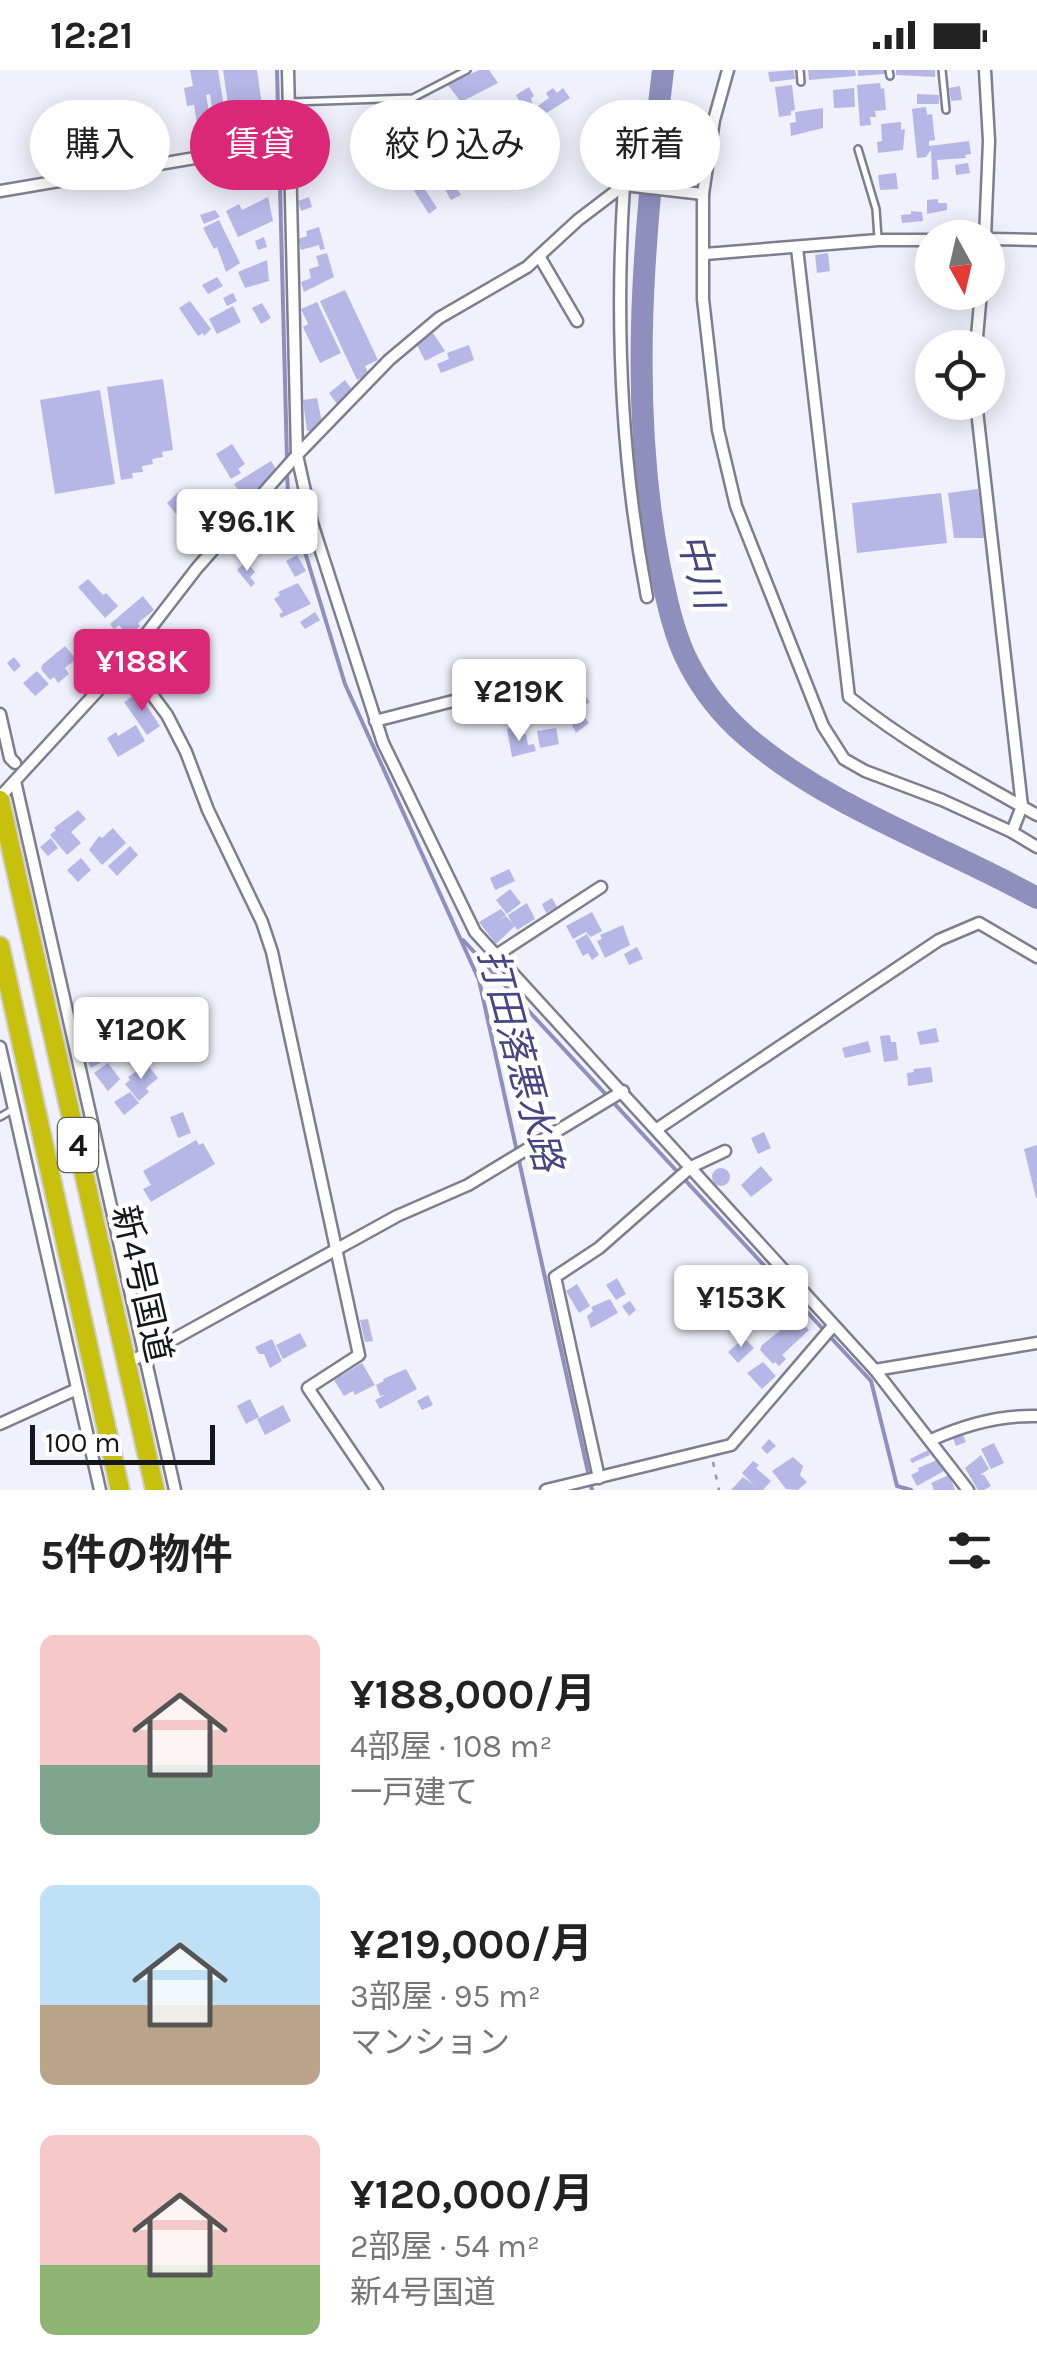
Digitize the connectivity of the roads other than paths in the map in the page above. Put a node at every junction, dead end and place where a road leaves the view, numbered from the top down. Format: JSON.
{"nodes":[{"id":1,"x":288,"y":70,"type":"edge"},
{"id":2,"x":467,"y":70,"type":"edge"},
{"id":3,"x":728,"y":70,"type":"edge"},
{"id":4,"x":800,"y":70,"type":"edge"},
{"id":5,"x":942,"y":70,"type":"edge"},
{"id":6,"x":985,"y":70,"type":"edge"},
{"id":7,"x":801,"y":82,"type":"dead end"},
{"id":8,"x":288,"y":100,"type":"edge"},
{"id":9,"x":330,"y":101,"type":"edge"},
{"id":10,"x":946,"y":110,"type":"dead end"},
{"id":11,"x":858,"y":149,"type":"dead end"},
{"id":12,"x":190,"y":159,"type":"edge"},
{"id":13,"x":291,"y":190,"type":"edge"},
{"id":14,"x":619,"y":190,"type":"edge"},
{"id":15,"x":624,"y":190,"type":"edge"},
{"id":16,"x":664,"y":190,"type":"edge"},
{"id":17,"x":0,"y":191,"type":"edge"},
{"id":18,"x":704,"y":194,"type":"junction"},
{"id":19,"x":987,"y":220,"type":"edge"},
{"id":20,"x":1005,"y":239,"type":"edge"},
{"id":21,"x":878,"y":240,"type":"junction"},
{"id":22,"x":915,"y":240,"type":"edge"},
{"id":23,"x":1037,"y":240,"type":"edge"},
{"id":24,"x":798,"y":248,"type":"junction"},
{"id":25,"x":705,"y":254,"type":"junction"},
{"id":26,"x":539,"y":256,"type":"junction"},
{"id":27,"x":577,"y":321,"type":"dead end"},
{"id":28,"x":978,"y":420,"type":"edge"},
{"id":29,"x":297,"y":454,"type":"junction"},
{"id":30,"x":648,"y":597,"type":"dead end"},
{"id":31,"x":126,"y":660,"type":"junction"},
{"id":32,"x":500,"y":689,"type":"dead end"},
{"id":33,"x":0,"y":714,"type":"edge"},
{"id":34,"x":375,"y":721,"type":"junction"},
{"id":35,"x":16,"y":763,"type":"dead end"},
{"id":36,"x":14,"y":781,"type":"junction"},
{"id":37,"x":0,"y":798,"type":"edge"},
{"id":38,"x":1022,"y":806,"type":"junction"},
{"id":39,"x":1037,"y":814,"type":"edge"},
{"id":40,"x":1012,"y":832,"type":"junction"},
{"id":41,"x":1037,"y":847,"type":"edge"},
{"id":42,"x":601,"y":886,"type":"dead end"},
{"id":43,"x":0,"y":946,"type":"edge"},
{"id":44,"x":498,"y":954,"type":"junction"},
{"id":45,"x":1037,"y":958,"type":"edge"},
{"id":46,"x":0,"y":1047,"type":"edge"},
{"id":47,"x":623,"y":1091,"type":"junction"},
{"id":48,"x":12,"y":1110,"type":"junction"},
{"id":49,"x":0,"y":1117,"type":"edge"},
{"id":50,"x":656,"y":1129,"type":"junction"},
{"id":51,"x":725,"y":1151,"type":"dead end"},
{"id":52,"x":691,"y":1167,"type":"junction"},
{"id":53,"x":336,"y":1249,"type":"junction"},
{"id":54,"x":834,"y":1326,"type":"junction"},
{"id":55,"x":1037,"y":1343,"type":"edge"},
{"id":56,"x":145,"y":1355,"type":"junction"},
{"id":57,"x":126,"y":1362,"type":"junction"},
{"id":58,"x":875,"y":1370,"type":"junction"},
{"id":59,"x":77,"y":1389,"type":"junction"},
{"id":60,"x":1037,"y":1416,"type":"edge"},
{"id":61,"x":0,"y":1424,"type":"edge"},
{"id":62,"x":931,"y":1440,"type":"junction"},
{"id":63,"x":599,"y":1478,"type":"junction"},
{"id":64,"x":100,"y":1490,"type":"edge"},
{"id":65,"x":120,"y":1490,"type":"edge"},
{"id":66,"x":155,"y":1490,"type":"edge"},
{"id":67,"x":175,"y":1490,"type":"edge"},
{"id":68,"x":377,"y":1490,"type":"edge"},
{"id":69,"x":546,"y":1490,"type":"edge"},
{"id":70,"x":968,"y":1490,"type":"edge"}],
"edges":[{"from":1,"to":8,"type":"street"},
{"from":2,"to":9,"type":"lane"},
{"from":3,"to":18,"type":"street"},
{"from":4,"to":7,"type":"lane"},
{"from":5,"to":10,"type":"lane"},
{"from":6,"to":19,"type":"street"},
{"from":11,"to":21,"type":"lane"},
{"from":12,"to":17,"type":"street"},
{"from":13,"to":29,"type":"street"},
{"from":14,"to":26,"type":"street"},
{"from":15,"to":30,"type":"street"},
{"from":16,"to":18,"type":"street"},
{"from":18,"to":25,"type":"street"},
{"from":20,"to":23,"type":"street"},
{"from":21,"to":22,"type":"street"},
{"from":21,"to":24,"type":"street"},
{"from":24,"to":25,"type":"street"},
{"from":24,"to":38,"type":"street"},
{"from":25,"to":40,"type":"street"},
{"from":26,"to":27,"type":"street"},
{"from":26,"to":29,"type":"street"},
{"from":28,"to":38,"type":"street"},
{"from":29,"to":31,"type":"street"},
{"from":29,"to":34,"type":"street"},
{"from":31,"to":36,"type":"street"},
{"from":31,"to":53,"type":"street"},
{"from":32,"to":34,"type":"street"},
{"from":33,"to":35,"type":"street"},
{"from":34,"to":44,"type":"street"},
{"from":36,"to":37,"type":"street"},
{"from":36,"to":56,"type":"street"},
{"from":37,"to":57,"type":"highway","name":"新4号国道","number":"4"},
{"from":38,"to":39,"type":"street"},
{"from":38,"to":40,"type":"street"},
{"from":40,"to":41,"type":"street"},
{"from":42,"to":44,"type":"street"},
{"from":43,"to":65,"type":"highway","name":"新4号国道","number":"4"},
{"from":44,"to":47,"type":"street"},
{"from":45,"to":50,"type":"street"},
{"from":46,"to":48,"type":"street"},
{"from":47,"to":50,"type":"street"},
{"from":47,"to":53,"type":"street"},
{"from":48,"to":49,"type":"lane"},
{"from":48,"to":59,"type":"street"},
{"from":50,"to":52,"type":"street"},
{"from":51,"to":52,"type":"street"},
{"from":52,"to":54,"type":"street"},
{"from":52,"to":63,"type":"street"},
{"from":53,"to":56,"type":"street"},
{"from":53,"to":68,"type":"street"},
{"from":54,"to":58,"type":"street"},
{"from":54,"to":63,"type":"street"},
{"from":55,"to":58,"type":"street"},
{"from":56,"to":57,"type":"street"},
{"from":56,"to":67,"type":"street"},
{"from":57,"to":66,"type":"highway","name":"新4号国道","number":"4"},
{"from":58,"to":62,"type":"street"},
{"from":59,"to":61,"type":"street"},
{"from":59,"to":64,"type":"street"},
{"from":60,"to":62,"type":"street"},
{"from":62,"to":70,"type":"street"},
{"from":63,"to":69,"type":"street"}]}
